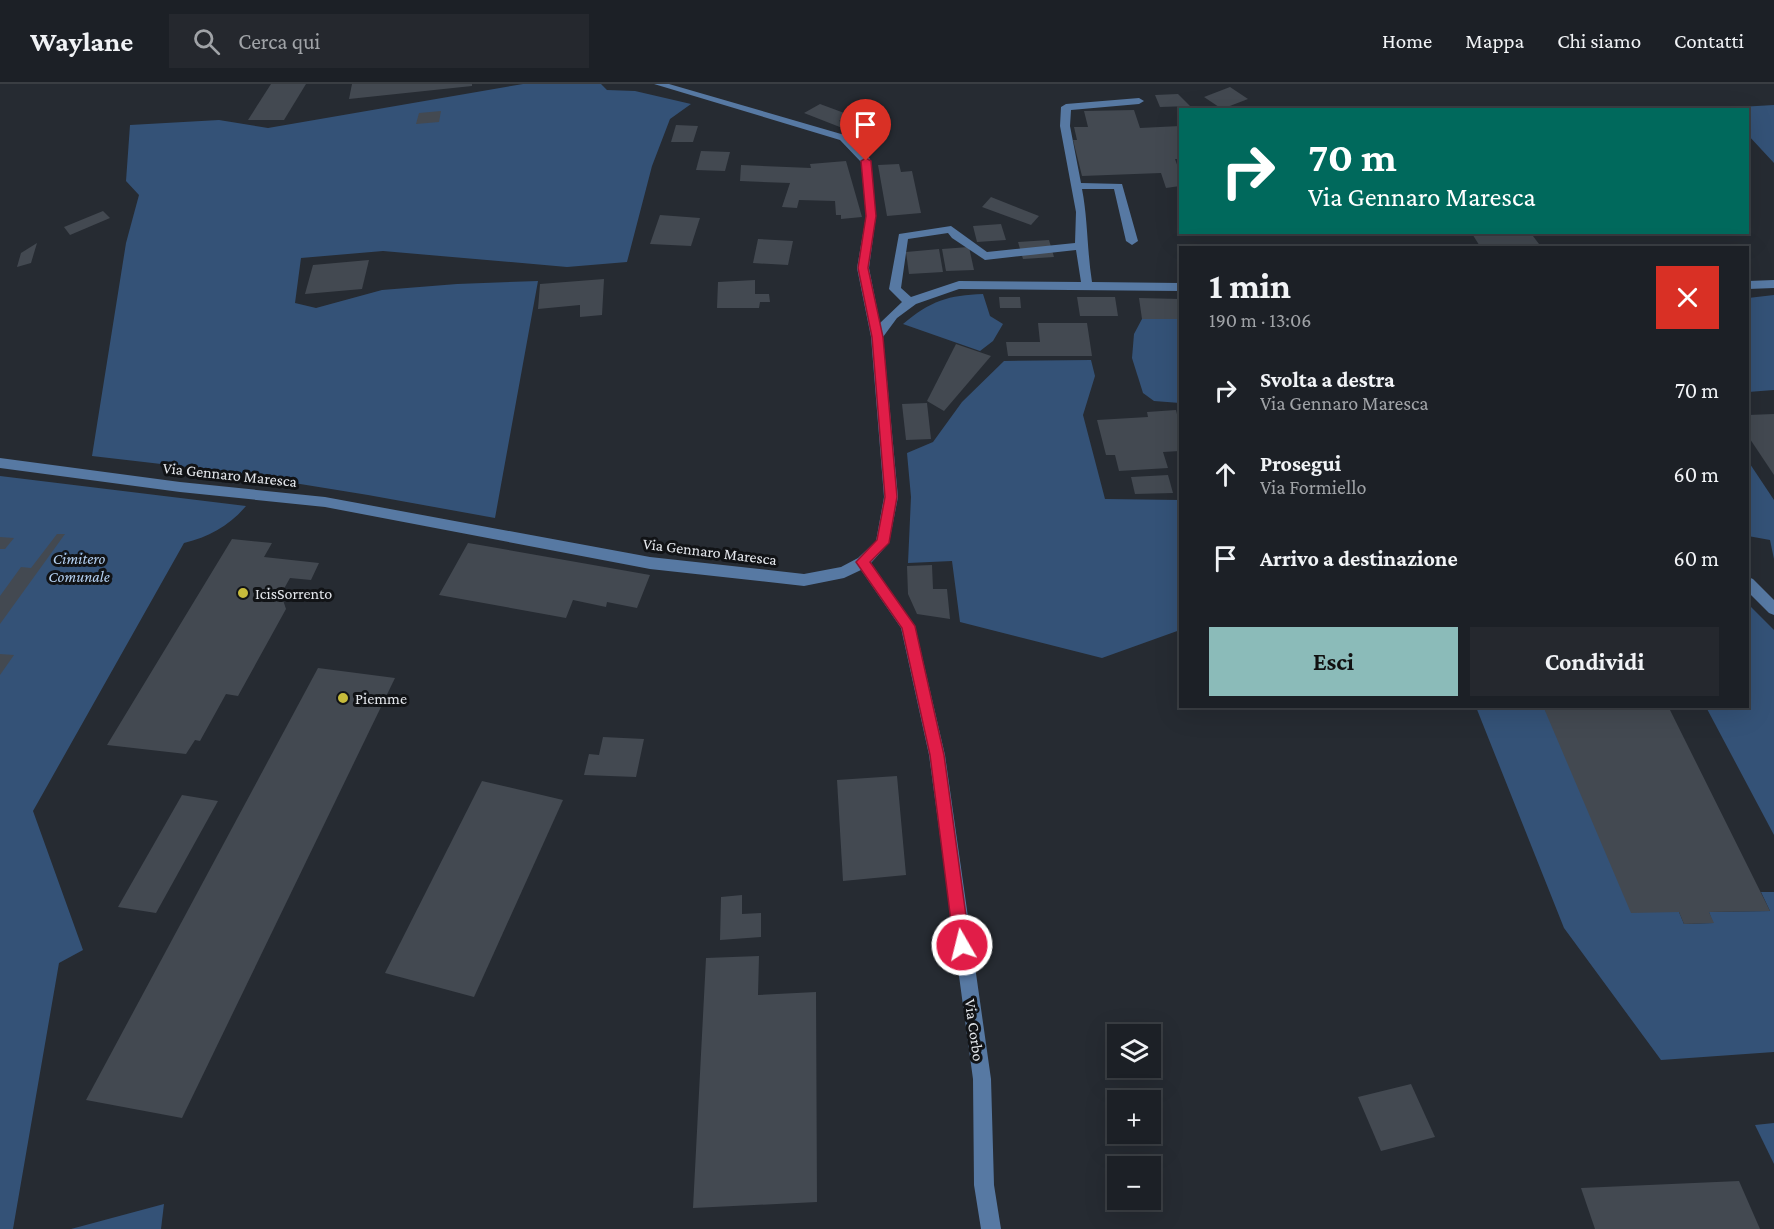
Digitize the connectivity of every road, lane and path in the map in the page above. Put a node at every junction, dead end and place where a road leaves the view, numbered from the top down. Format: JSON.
{"nodes":[{"id":1,"x":659,"y":84,"type":"edge"},
{"id":2,"x":1139,"y":101,"type":"dead end"},
{"id":3,"x":1076,"y":186,"type":"junction"},
{"id":4,"x":1132,"y":241,"type":"dead end"},
{"id":5,"x":1081,"y":246,"type":"junction"},
{"id":6,"x":1774,"y":284,"type":"edge"},
{"id":7,"x":1749,"y":285,"type":"edge"},
{"id":8,"x":1088,"y":287,"type":"junction"},
{"id":9,"x":1179,"y":287,"type":"edge"},
{"id":10,"x":909,"y":302,"type":"junction"},
{"id":11,"x":878,"y":337,"type":"junction"},
{"id":12,"x":0,"y":463,"type":"edge"},
{"id":13,"x":863,"y":562,"type":"junction"},
{"id":14,"x":1749,"y":584,"type":"edge"},
{"id":15,"x":1774,"y":609,"type":"edge"},
{"id":16,"x":991,"y":1229,"type":"edge"}],
"edges":[{"from":1,"to":11,"type":"street","name":"Via Gennaro Maresca"},
{"from":2,"to":3,"type":"street"},
{"from":3,"to":4,"type":"street"},
{"from":3,"to":5,"type":"street"},
{"from":5,"to":8,"type":"street"},
{"from":5,"to":10,"type":"street"},
{"from":6,"to":7,"type":"street"},
{"from":8,"to":9,"type":"street"},
{"from":8,"to":10,"type":"street"},
{"from":10,"to":11,"type":"street"},
{"from":11,"to":13,"type":"street","name":"Via Gennaro Maresca"},
{"from":12,"to":13,"type":"street","name":"Via Gennaro Maresca"},
{"from":13,"to":16,"type":"street","name":"Via Corbo"},
{"from":14,"to":15,"type":"street"}]}
